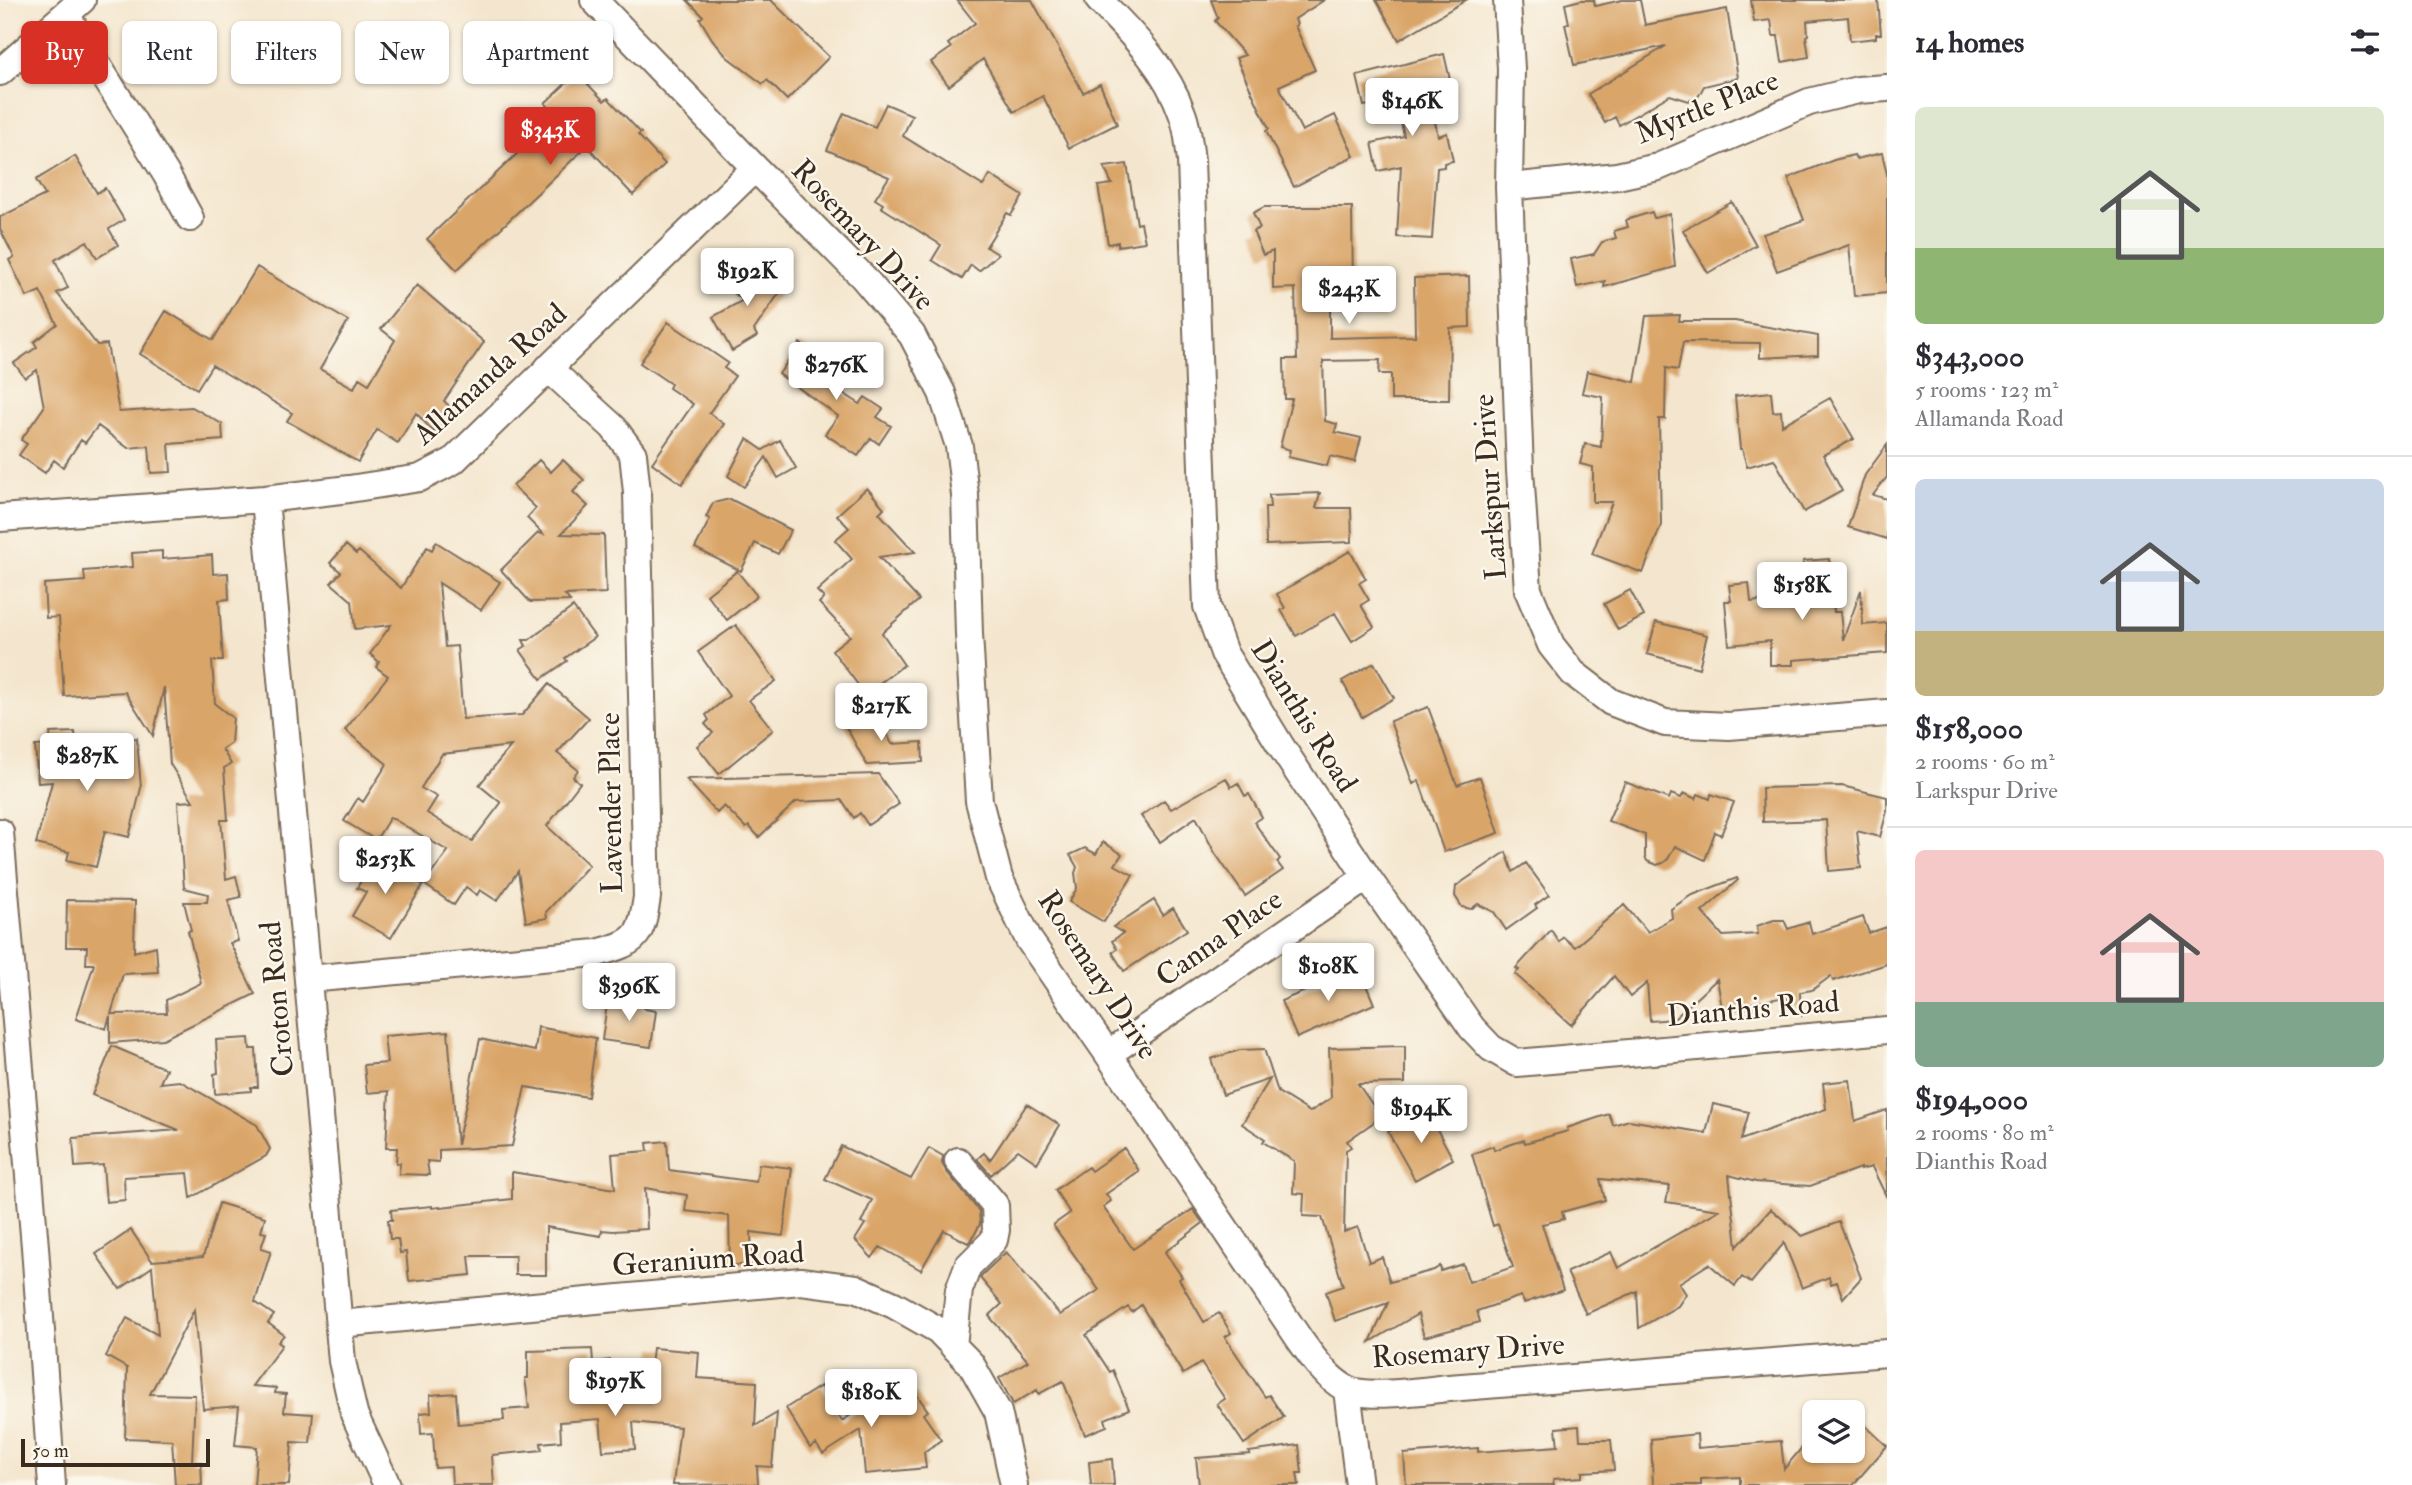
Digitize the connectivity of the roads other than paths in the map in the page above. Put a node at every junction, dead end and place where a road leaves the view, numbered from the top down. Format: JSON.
{"nodes":[{"id":1,"x":594,"y":0,"type":"edge"},
{"id":2,"x":1099,"y":0,"type":"edge"},
{"id":3,"x":1507,"y":0,"type":"edge"},
{"id":4,"x":74,"y":7,"type":"edge"},
{"id":5,"x":0,"y":72,"type":"edge"},
{"id":6,"x":1887,"y":88,"type":"edge"},
{"id":7,"x":755,"y":168,"type":"junction"},
{"id":8,"x":1509,"y":187,"type":"junction"},
{"id":9,"x":190,"y":218,"type":"dead end"},
{"id":10,"x":548,"y":368,"type":"junction"},
{"id":11,"x":265,"y":499,"type":"junction"},
{"id":12,"x":0,"y":518,"type":"edge"},
{"id":13,"x":1887,"y":713,"type":"edge"},
{"id":14,"x":0,"y":832,"type":"edge"},
{"id":15,"x":1367,"y":877,"type":"junction"},
{"id":16,"x":309,"y":979,"type":"junction"},
{"id":17,"x":1887,"y":1030,"type":"edge"},
{"id":18,"x":1108,"y":1054,"type":"junction"},
{"id":19,"x":958,"y":1161,"type":"dead end"},
{"id":20,"x":340,"y":1324,"type":"junction"},
{"id":21,"x":953,"y":1346,"type":"junction"},
{"id":22,"x":1887,"y":1353,"type":"edge"},
{"id":23,"x":1347,"y":1390,"type":"junction"},
{"id":24,"x":52,"y":1485,"type":"edge"},
{"id":25,"x":387,"y":1485,"type":"edge"},
{"id":26,"x":1014,"y":1485,"type":"edge"},
{"id":27,"x":1359,"y":1485,"type":"edge"}],
"edges":[{"from":1,"to":7,"type":"street","name":"Rosemary Drive"},
{"from":2,"to":15,"type":"street","name":"Dianthis Road"},
{"from":3,"to":8,"type":"street","name":"Larkspur Drive"},
{"from":4,"to":5,"type":"street"},
{"from":4,"to":9,"type":"street"},
{"from":6,"to":8,"type":"street","name":"Myrtle Place"},
{"from":7,"to":10,"type":"street","name":"Allamanda Road"},
{"from":7,"to":18,"type":"street","name":"Rosemary Drive"},
{"from":8,"to":13,"type":"street","name":"Larkspur Drive"},
{"from":10,"to":11,"type":"street","name":"Allamanda Road"},
{"from":10,"to":16,"type":"street","name":"Lavender Place"},
{"from":11,"to":12,"type":"street","name":"Allamanda Road"},
{"from":11,"to":16,"type":"street","name":"Croton Road"},
{"from":14,"to":24,"type":"street"},
{"from":15,"to":17,"type":"street","name":"Dianthis Road"},
{"from":15,"to":18,"type":"street","name":"Canna Place"},
{"from":16,"to":20,"type":"street","name":"Croton Road"},
{"from":18,"to":23,"type":"street","name":"Rosemary Drive"},
{"from":19,"to":21,"type":"street"},
{"from":20,"to":21,"type":"street","name":"Geranium Road"},
{"from":20,"to":25,"type":"street","name":"Croton Road"},
{"from":21,"to":26,"type":"street","name":"Geranium Road"},
{"from":22,"to":23,"type":"street","name":"Rosemary Drive"},
{"from":23,"to":27,"type":"street"}]}
